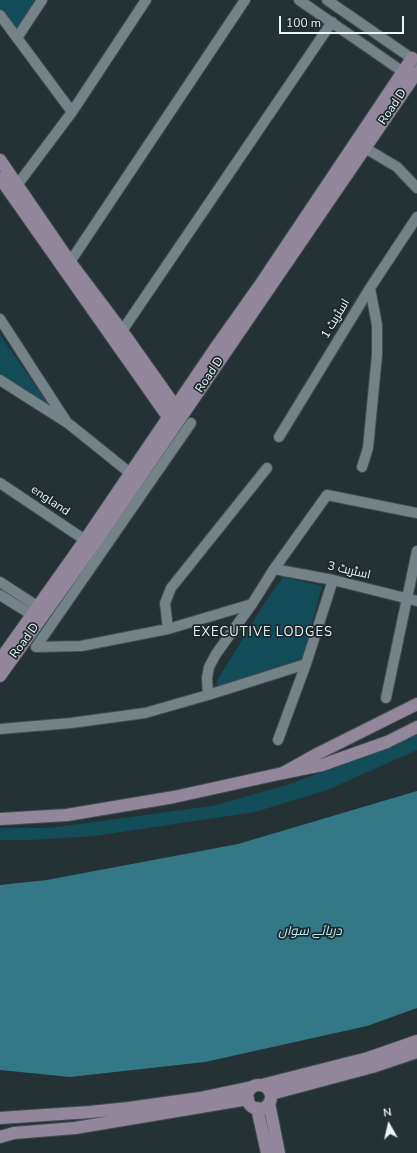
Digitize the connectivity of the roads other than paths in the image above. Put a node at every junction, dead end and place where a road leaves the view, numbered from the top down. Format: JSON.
{"nodes":[{"id":1,"x":42,"y":0,"type":"edge"},
{"id":2,"x":146,"y":0,"type":"edge"},
{"id":3,"x":245,"y":0,"type":"edge"},
{"id":4,"x":299,"y":0,"type":"edge"},
{"id":5,"x":327,"y":0,"type":"edge"},
{"id":6,"x":0,"y":16,"type":"edge"},
{"id":7,"x":332,"y":22,"type":"junction"},
{"id":8,"x":17,"y":38,"type":"junction"},
{"id":9,"x":415,"y":60,"type":"edge"},
{"id":10,"x":412,"y":76,"type":"edge"},
{"id":11,"x":72,"y":112,"type":"junction"},
{"id":12,"x":365,"y":148,"type":"junction"},
{"id":13,"x":0,"y":160,"type":"edge"},
{"id":14,"x":0,"y":178,"type":"edge"},
{"id":15,"x":18,"y":184,"type":"junction"},
{"id":16,"x":417,"y":188,"type":"edge"},
{"id":17,"x":417,"y":217,"type":"edge"},
{"id":18,"x":70,"y":262,"type":"junction"},
{"id":19,"x":370,"y":288,"type":"junction"},
{"id":20,"x":0,"y":319,"type":"edge"},
{"id":21,"x":122,"y":331,"type":"junction"},
{"id":22,"x":0,"y":380,"type":"edge"},
{"id":23,"x":178,"y":418,"type":"junction"},
{"id":24,"x":69,"y":424,"type":"junction"},
{"id":25,"x":280,"y":437,"type":"dead end"},
{"id":26,"x":362,"y":467,"type":"dead end"},
{"id":27,"x":267,"y":468,"type":"dead end"},
{"id":28,"x":130,"y":473,"type":"junction"},
{"id":29,"x":0,"y":483,"type":"edge"},
{"id":30,"x":417,"y":513,"type":"edge"},
{"id":31,"x":85,"y":540,"type":"junction"},
{"id":32,"x":417,"y":551,"type":"edge"},
{"id":33,"x":274,"y":569,"type":"junction"},
{"id":34,"x":333,"y":580,"type":"junction"},
{"id":35,"x":0,"y":582,"type":"edge"},
{"id":36,"x":0,"y":595,"type":"edge"},
{"id":37,"x":407,"y":599,"type":"junction"},
{"id":38,"x":417,"y":601,"type":"edge"},
{"id":39,"x":252,"y":604,"type":"junction"},
{"id":40,"x":40,"y":613,"type":"junction"},
{"id":41,"x":168,"y":628,"type":"junction"},
{"id":42,"x":0,"y":660,"type":"edge"},
{"id":43,"x":306,"y":664,"type":"junction"},
{"id":44,"x":0,"y":676,"type":"edge"},
{"id":45,"x":208,"y":695,"type":"junction"},
{"id":46,"x":386,"y":698,"type":"dead end"},
{"id":47,"x":417,"y":704,"type":"edge"},
{"id":48,"x":417,"y":727,"type":"edge"},
{"id":49,"x":0,"y":729,"type":"edge"},
{"id":50,"x":278,"y":740,"type":"dead end"},
{"id":51,"x":283,"y":773,"type":"junction"},
{"id":52,"x":0,"y":819,"type":"edge"},
{"id":53,"x":417,"y":1041,"type":"edge"},
{"id":54,"x":417,"y":1052,"type":"edge"},
{"id":55,"x":257,"y":1086,"type":"junction"},
{"id":56,"x":270,"y":1098,"type":"junction"},
{"id":57,"x":248,"y":1099,"type":"junction"},
{"id":58,"x":257,"y":1108,"type":"junction"},
{"id":59,"x":0,"y":1118,"type":"edge"},
{"id":60,"x":0,"y":1137,"type":"edge"},
{"id":61,"x":267,"y":1153,"type":"edge"},
{"id":62,"x":279,"y":1153,"type":"edge"}],
"edges":[{"from":1,"to":8,"type":"street"},
{"from":2,"to":11,"type":"street"},
{"from":3,"to":18,"type":"street"},
{"from":4,"to":7,"type":"street"},
{"from":5,"to":9,"type":"street"},
{"from":6,"to":8,"type":"street"},
{"from":7,"to":10,"type":"street"},
{"from":7,"to":21,"type":"street"},
{"from":8,"to":11,"type":"street"},
{"from":9,"to":10,"type":"street","name":"Road D"},
{"from":10,"to":12,"type":"street","name":"Road D"},
{"from":10,"to":23,"type":"street","name":"Road D"},
{"from":11,"to":15,"type":"street"},
{"from":12,"to":16,"type":"street"},
{"from":12,"to":23,"type":"street","name":"Road D"},
{"from":13,"to":15,"type":"street"},
{"from":14,"to":23,"type":"street"},
{"from":15,"to":18,"type":"street"},
{"from":17,"to":19,"type":"street","name":"اسٹریٹ 1"},
{"from":18,"to":21,"type":"street"},
{"from":19,"to":25,"type":"street","name":"اسٹریٹ 1"},
{"from":19,"to":26,"type":"street"},
{"from":20,"to":24,"type":"street"},
{"from":21,"to":23,"type":"street"},
{"from":22,"to":24,"type":"street"},
{"from":23,"to":28,"type":"street","name":"Road D"},
{"from":23,"to":40,"type":"street","name":"Road D"},
{"from":23,"to":41,"type":"street"},
{"from":24,"to":28,"type":"street"},
{"from":27,"to":41,"type":"street"},
{"from":28,"to":31,"type":"street","name":"Road D"},
{"from":29,"to":31,"type":"street","name":"england"},
{"from":30,"to":33,"type":"street"},
{"from":31,"to":40,"type":"street","name":"Road D"},
{"from":32,"to":37,"type":"street"},
{"from":33,"to":34,"type":"street","name":"اسٹریٹ 3"},
{"from":33,"to":39,"type":"street"},
{"from":34,"to":37,"type":"street","name":"اسٹریٹ 3"},
{"from":34,"to":43,"type":"street"},
{"from":35,"to":40,"type":"street"},
{"from":36,"to":40,"type":"street"},
{"from":37,"to":38,"type":"street","name":"اسٹریٹ 3"},
{"from":37,"to":46,"type":"street"},
{"from":39,"to":41,"type":"street"},
{"from":39,"to":45,"type":"street"},
{"from":40,"to":42,"type":"street","name":"Road D"},
{"from":40,"to":44,"type":"street","name":"Road D"},
{"from":43,"to":45,"type":"street"},
{"from":43,"to":50,"type":"street"},
{"from":45,"to":49,"type":"street"},
{"from":47,"to":51,"type":"street"},
{"from":48,"to":51,"type":"street"},
{"from":51,"to":52,"type":"street"},
{"from":53,"to":55,"type":"street"},
{"from":54,"to":56,"type":"street"},
{"from":55,"to":56,"type":"street"},
{"from":55,"to":57,"type":"street"},
{"from":55,"to":59,"type":"street"},
{"from":56,"to":58,"type":"street"},
{"from":56,"to":62,"type":"street"},
{"from":57,"to":58,"type":"street"},
{"from":57,"to":60,"type":"street"},
{"from":58,"to":61,"type":"street"}]}
